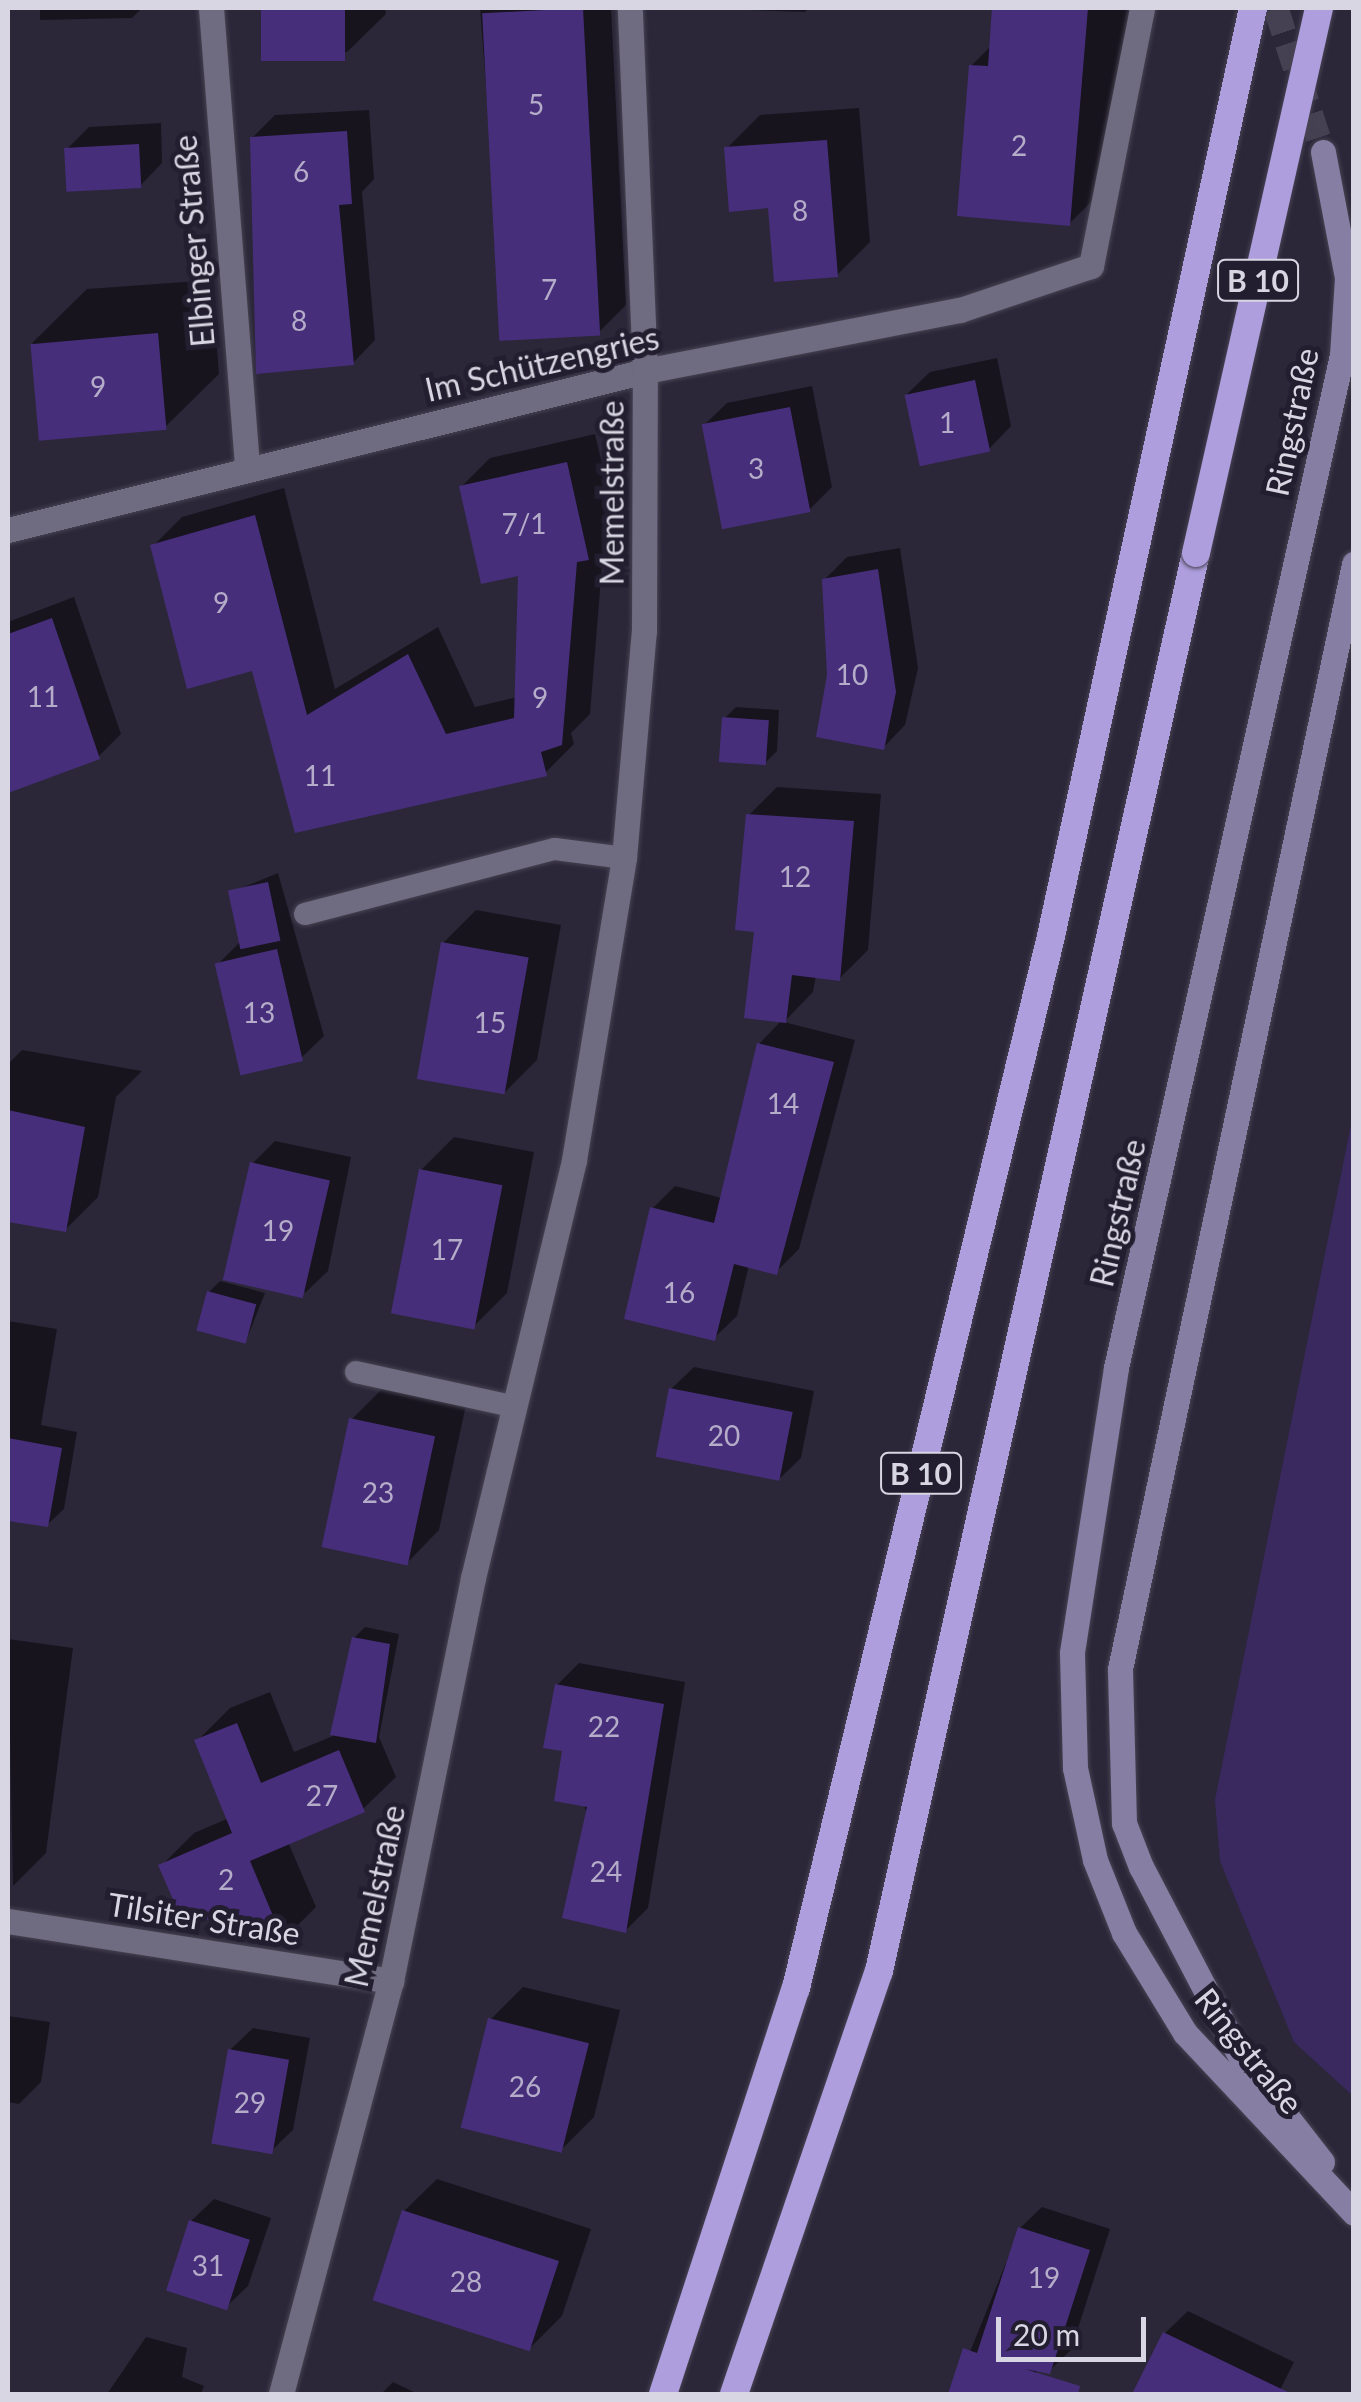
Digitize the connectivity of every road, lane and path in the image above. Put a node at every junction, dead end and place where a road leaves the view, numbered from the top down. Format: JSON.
{"nodes":[{"id":1,"x":211,"y":8,"type":"edge"},
{"id":2,"x":630,"y":8,"type":"edge"},
{"id":3,"x":1142,"y":8,"type":"edge"},
{"id":4,"x":1252,"y":8,"type":"edge"},
{"id":5,"x":1319,"y":8,"type":"edge"},
{"id":6,"x":1323,"y":152,"type":"tunnel mouth"},
{"id":7,"x":645,"y":372,"type":"junction"},
{"id":8,"x":247,"y":468,"type":"junction"},
{"id":9,"x":8,"y":530,"type":"edge"},
{"id":10,"x":1354,"y":564,"type":"edge"},
{"id":11,"x":624,"y":858,"type":"junction"},
{"id":12,"x":305,"y":914,"type":"dead end"},
{"id":13,"x":356,"y":1372,"type":"dead end"},
{"id":14,"x":512,"y":1406,"type":"junction"},
{"id":15,"x":8,"y":1921,"type":"edge"},
{"id":16,"x":391,"y":1981,"type":"junction"},
{"id":17,"x":1354,"y":2201,"type":"edge"},
{"id":18,"x":1354,"y":2213,"type":"edge"},
{"id":19,"x":281,"y":2394,"type":"edge"},
{"id":20,"x":663,"y":2394,"type":"edge"},
{"id":21,"x":734,"y":2394,"type":"edge"}],
"edges":[{"from":1,"to":8,"type":"street","name":"Elbinger Straße"},
{"from":2,"to":7,"type":"street","name":"Memelstraße"},
{"from":3,"to":7,"type":"street","name":"Im Schützengries"},
{"from":4,"to":20,"type":"highway","number":"B 10"},
{"from":5,"to":21,"type":"highway","number":"B 10","bridge":true},
{"from":6,"to":18,"type":"main road","name":"Ringstraße"},
{"from":7,"to":8,"type":"street","name":"Im Schützengries"},
{"from":7,"to":11,"type":"street","name":"Memelstraße"},
{"from":8,"to":9,"type":"street","name":"Im Schützengries"},
{"from":10,"to":17,"type":"main road","name":"Ringstraße"},
{"from":11,"to":12,"type":"lane"},
{"from":11,"to":14,"type":"street","name":"Memelstraße"},
{"from":13,"to":14,"type":"lane"},
{"from":14,"to":16,"type":"street","name":"Memelstraße"},
{"from":15,"to":16,"type":"street","name":"Tilsiter Straße"},
{"from":16,"to":19,"type":"street","name":"Memelstraße"}]}
